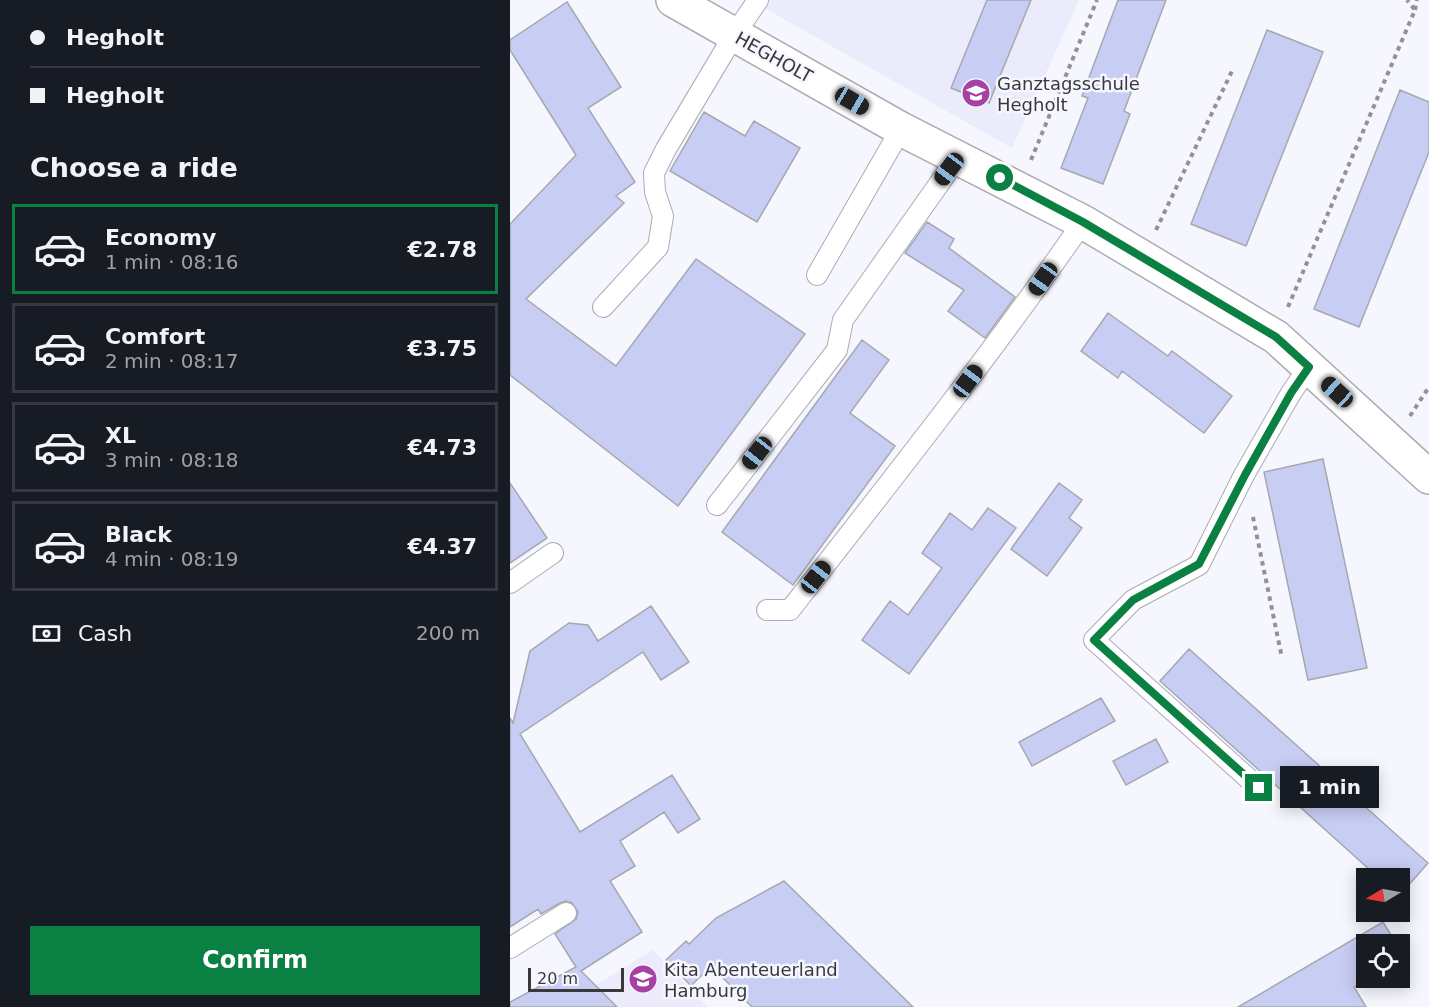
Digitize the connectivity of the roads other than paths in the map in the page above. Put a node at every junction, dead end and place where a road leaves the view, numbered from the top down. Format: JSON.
{"nodes":[{"id":1,"x":674,"y":0,"type":"edge"},
{"id":2,"x":758,"y":0,"type":"edge"},
{"id":3,"x":734,"y":35,"type":"junction"},
{"id":4,"x":901,"y":129,"type":"junction"},
{"id":5,"x":958,"y":157,"type":"junction"},
{"id":6,"x":1083,"y":222,"type":"junction"},
{"id":7,"x":817,"y":274,"type":"dead end"},
{"id":8,"x":603,"y":308,"type":"dead end"},
{"id":9,"x":1309,"y":367,"type":"junction"},
{"id":10,"x":1429,"y":477,"type":"edge"},
{"id":11,"x":717,"y":505,"type":"dead end"},
{"id":12,"x":553,"y":553,"type":"dead end"},
{"id":13,"x":510,"y":583,"type":"edge"},
{"id":14,"x":767,"y":610,"type":"dead end"},
{"id":15,"x":1259,"y":788,"type":"dead end"},
{"id":16,"x":566,"y":913,"type":"dead end"},
{"id":17,"x":510,"y":948,"type":"edge"}],
"edges":[{"from":1,"to":3,"type":"street","name":"HEGHOLT"},
{"from":2,"to":3,"type":"lane"},
{"from":3,"to":4,"type":"street","name":"HEGHOLT"},
{"from":3,"to":8,"type":"lane"},
{"from":4,"to":5,"type":"street","name":"HEGHOLT"},
{"from":4,"to":7,"type":"lane"},
{"from":5,"to":6,"type":"street","name":"HEGHOLT"},
{"from":5,"to":11,"type":"lane"},
{"from":6,"to":9,"type":"street","name":"HEGHOLT"},
{"from":6,"to":14,"type":"lane"},
{"from":9,"to":10,"type":"street","name":"HEGHOLT"},
{"from":9,"to":15,"type":"lane"},
{"from":12,"to":13,"type":"lane"},
{"from":16,"to":17,"type":"lane"}]}
